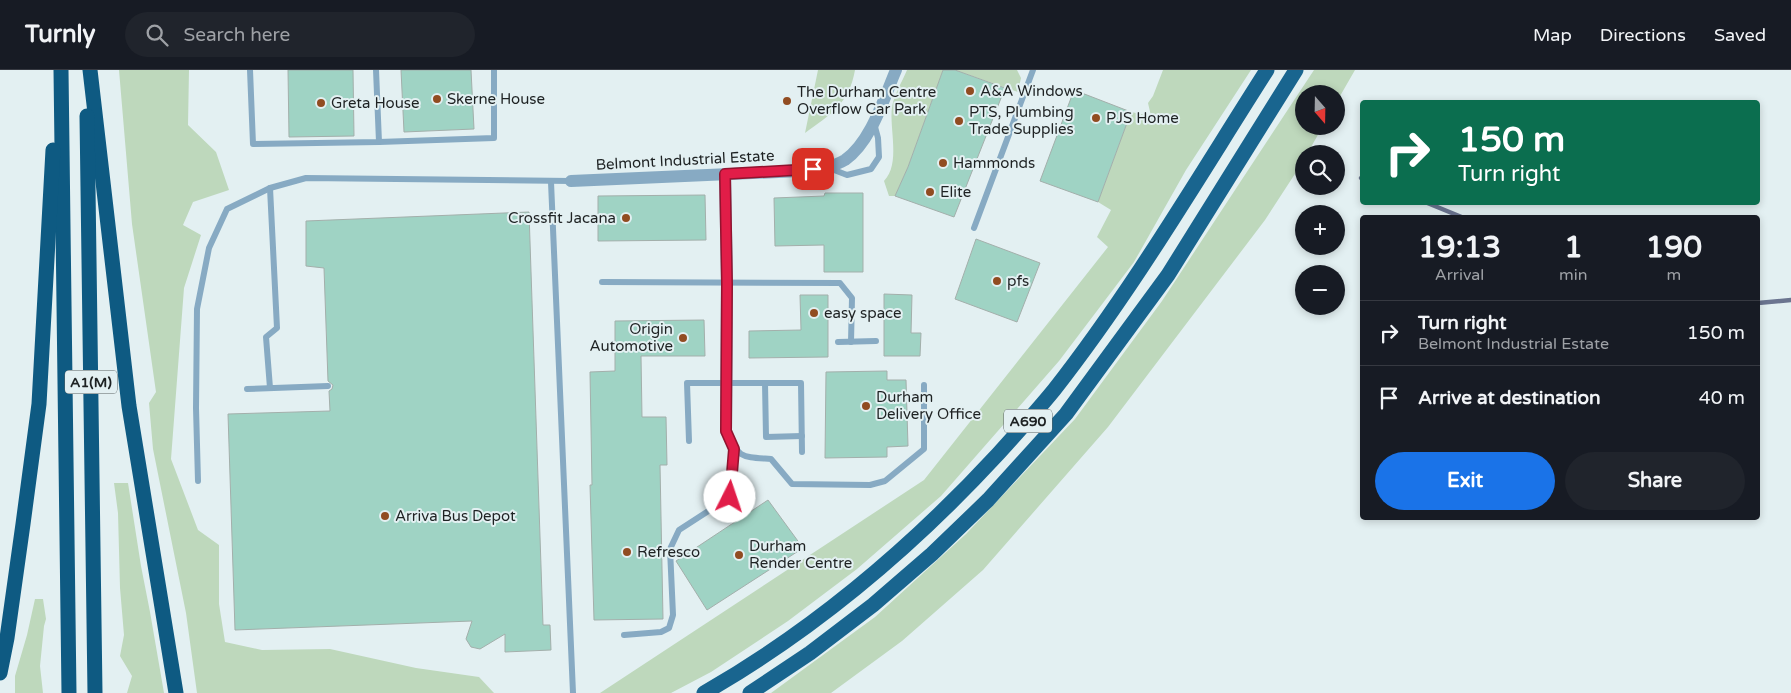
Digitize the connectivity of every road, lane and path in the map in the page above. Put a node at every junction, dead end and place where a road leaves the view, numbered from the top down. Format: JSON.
{"nodes":[{"id":1,"x":60,"y":70,"type":"edge"},
{"id":2,"x":88,"y":70,"type":"edge"},
{"id":3,"x":250,"y":70,"type":"edge"},
{"id":4,"x":376,"y":70,"type":"edge"},
{"id":5,"x":494,"y":70,"type":"edge"},
{"id":6,"x":896,"y":70,"type":"edge"},
{"id":7,"x":1033,"y":70,"type":"edge"},
{"id":8,"x":1267,"y":70,"type":"edge"},
{"id":9,"x":1296,"y":70,"type":"edge"},
{"id":10,"x":874,"y":122,"type":"junction"},
{"id":11,"x":379,"y":142,"type":"junction"},
{"id":12,"x":826,"y":167,"type":"junction"},
{"id":13,"x":725,"y":174,"type":"junction"},
{"id":14,"x":571,"y":181,"type":"joint"},
{"id":15,"x":551,"y":182,"type":"junction"},
{"id":16,"x":270,"y":188,"type":"junction"},
{"id":17,"x":974,"y":228,"type":"dead end"},
{"id":18,"x":602,"y":282,"type":"dead end"},
{"id":19,"x":727,"y":284,"type":"junction"},
{"id":20,"x":876,"y":341,"type":"dead end"},
{"id":21,"x":838,"y":342,"type":"dead end"},
{"id":22,"x":851,"y":342,"type":"junction"},
{"id":23,"x":726,"y":382,"type":"junction"},
{"id":24,"x":765,"y":383,"type":"junction"},
{"id":25,"x":924,"y":385,"type":"dead end"},
{"id":26,"x":328,"y":386,"type":"dead end"},
{"id":27,"x":270,"y":388,"type":"junction"},
{"id":28,"x":247,"y":389,"type":"dead end"},
{"id":29,"x":726,"y":431,"type":"joint"},
{"id":30,"x":802,"y":436,"type":"junction"},
{"id":31,"x":689,"y":441,"type":"dead end"},
{"id":32,"x":734,"y":449,"type":"junction"},
{"id":33,"x":802,"y":452,"type":"dead end"},
{"id":34,"x":198,"y":481,"type":"dead end"},
{"id":35,"x":624,"y":635,"type":"dead end"},
{"id":36,"x":0,"y":673,"type":"edge"},
{"id":37,"x":69,"y":693,"type":"edge"},
{"id":38,"x":95,"y":693,"type":"edge"},
{"id":39,"x":176,"y":693,"type":"edge"},
{"id":40,"x":573,"y":693,"type":"edge"},
{"id":41,"x":704,"y":693,"type":"edge"},
{"id":42,"x":750,"y":693,"type":"edge"}],
"edges":[{"from":1,"to":36,"type":"highway"},
{"from":1,"to":37,"type":"highway","number":"A1(M)"},
{"from":2,"to":38,"type":"highway","number":"A1(M)"},
{"from":2,"to":39,"type":"highway"},
{"from":3,"to":11,"type":"lane"},
{"from":4,"to":11,"type":"lane"},
{"from":5,"to":11,"type":"lane"},
{"from":6,"to":10,"type":"street","name":"Belmont Industrial Estate"},
{"from":7,"to":17,"type":"lane"},
{"from":8,"to":41,"type":"highway","number":"A690"},
{"from":9,"to":42,"type":"highway","number":"A690"},
{"from":10,"to":12,"type":"street","name":"Belmont Industrial Estate"},
{"from":10,"to":12,"type":"lane"},
{"from":12,"to":13,"type":"street","name":"Belmont Industrial Estate"},
{"from":13,"to":14,"type":"street","name":"Belmont Industrial Estate"},
{"from":13,"to":19,"type":"street"},
{"from":14,"to":15,"type":"lane"},
{"from":15,"to":16,"type":"lane"},
{"from":15,"to":40,"type":"lane"},
{"from":16,"to":27,"type":"lane"},
{"from":16,"to":34,"type":"lane"},
{"from":18,"to":19,"type":"lane"},
{"from":19,"to":22,"type":"lane"},
{"from":19,"to":23,"type":"street"},
{"from":20,"to":22,"type":"lane"},
{"from":21,"to":22,"type":"lane"},
{"from":23,"to":24,"type":"lane"},
{"from":23,"to":29,"type":"street"},
{"from":23,"to":31,"type":"lane"},
{"from":24,"to":30,"type":"lane"},
{"from":24,"to":30,"type":"lane"},
{"from":25,"to":32,"type":"lane"},
{"from":26,"to":27,"type":"lane"},
{"from":27,"to":28,"type":"lane"},
{"from":29,"to":32,"type":"lane"},
{"from":30,"to":33,"type":"lane"},
{"from":32,"to":35,"type":"lane"}]}
